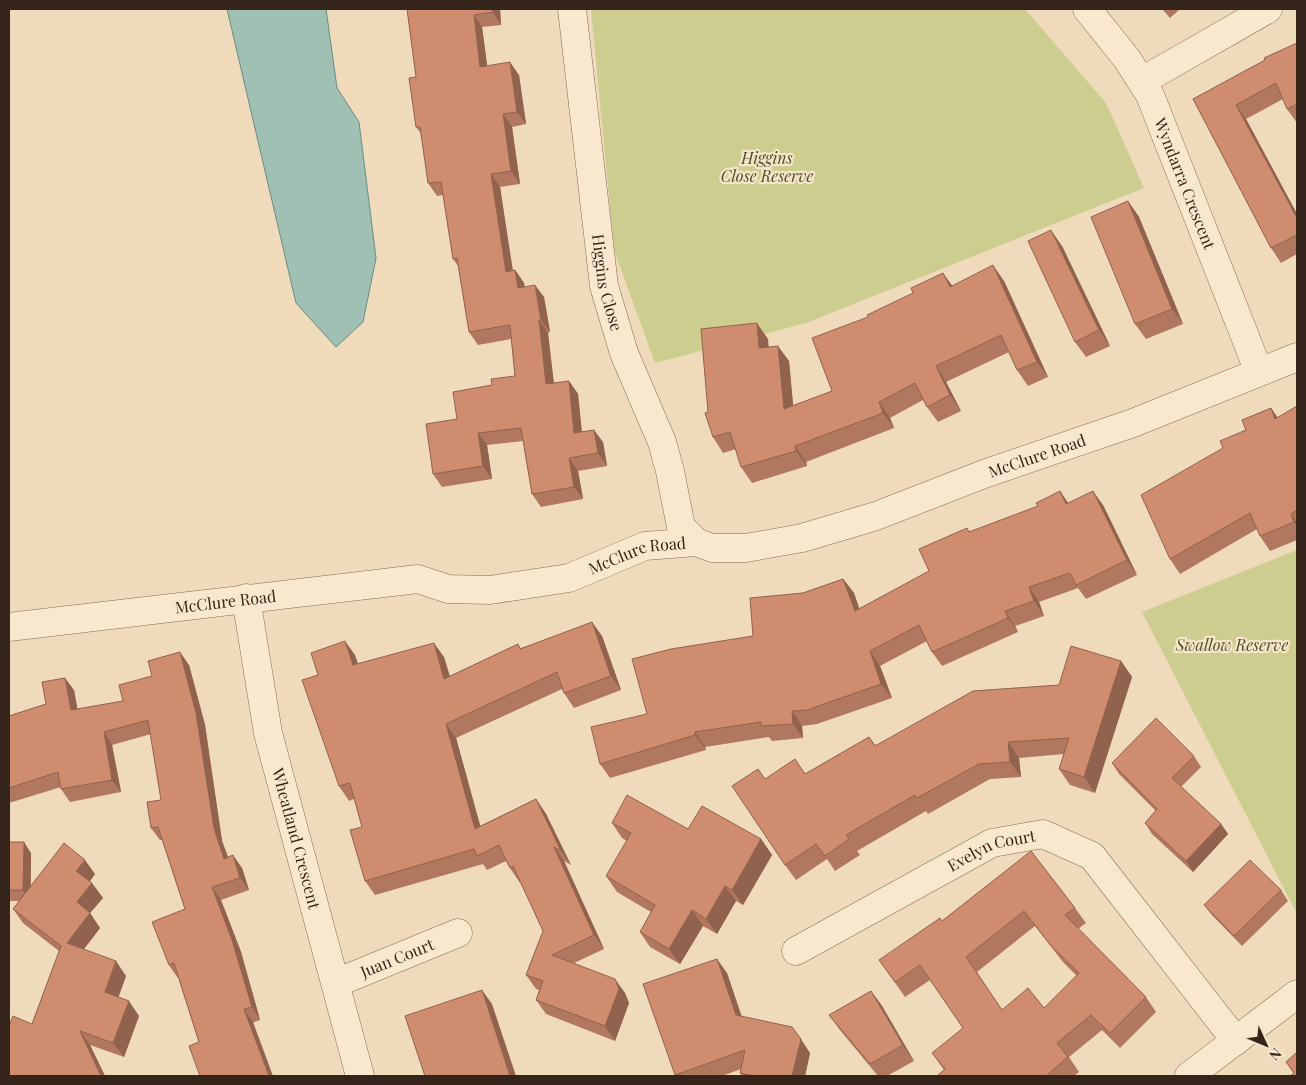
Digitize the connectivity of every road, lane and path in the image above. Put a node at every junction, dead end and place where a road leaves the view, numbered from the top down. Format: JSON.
{"nodes":[{"id":1,"x":572,"y":9,"type":"edge"},
{"id":2,"x":1087,"y":9,"type":"edge"},
{"id":3,"x":1268,"y":9,"type":"edge"},
{"id":4,"x":1142,"y":81,"type":"junction"},
{"id":5,"x":1297,"y":357,"type":"edge"},
{"id":6,"x":1260,"y":372,"type":"junction"},
{"id":7,"x":696,"y":542,"type":"junction"},
{"id":8,"x":246,"y":598,"type":"junction"},
{"id":9,"x":9,"y":627,"type":"edge"},
{"id":10,"x":458,"y":933,"type":"dead end"},
{"id":11,"x":796,"y":951,"type":"dead end"},
{"id":12,"x":336,"y":983,"type":"junction"},
{"id":13,"x":1297,"y":994,"type":"edge"},
{"id":14,"x":1236,"y":1041,"type":"junction"},
{"id":15,"x":360,"y":1076,"type":"edge"},
{"id":16,"x":1189,"y":1076,"type":"edge"}],
"edges":[{"from":1,"to":7,"type":"street","name":"Higgins Close"},
{"from":2,"to":4,"type":"street","name":"Wyndarra Crescent"},
{"from":3,"to":4,"type":"street"},
{"from":4,"to":6,"type":"street","name":"Wyndarra Crescent"},
{"from":5,"to":6,"type":"street","name":"McClure Road"},
{"from":6,"to":7,"type":"street","name":"McClure Road"},
{"from":7,"to":8,"type":"street","name":"McClure Road"},
{"from":8,"to":9,"type":"street","name":"McClure Road"},
{"from":8,"to":12,"type":"street","name":"Wheatland Crescent"},
{"from":10,"to":12,"type":"street","name":"Juan Court"},
{"from":11,"to":14,"type":"street","name":"Evelyn Court"},
{"from":12,"to":15,"type":"street","name":"Wheatland Crescent"},
{"from":13,"to":14,"type":"street"},
{"from":14,"to":16,"type":"street"}]}
